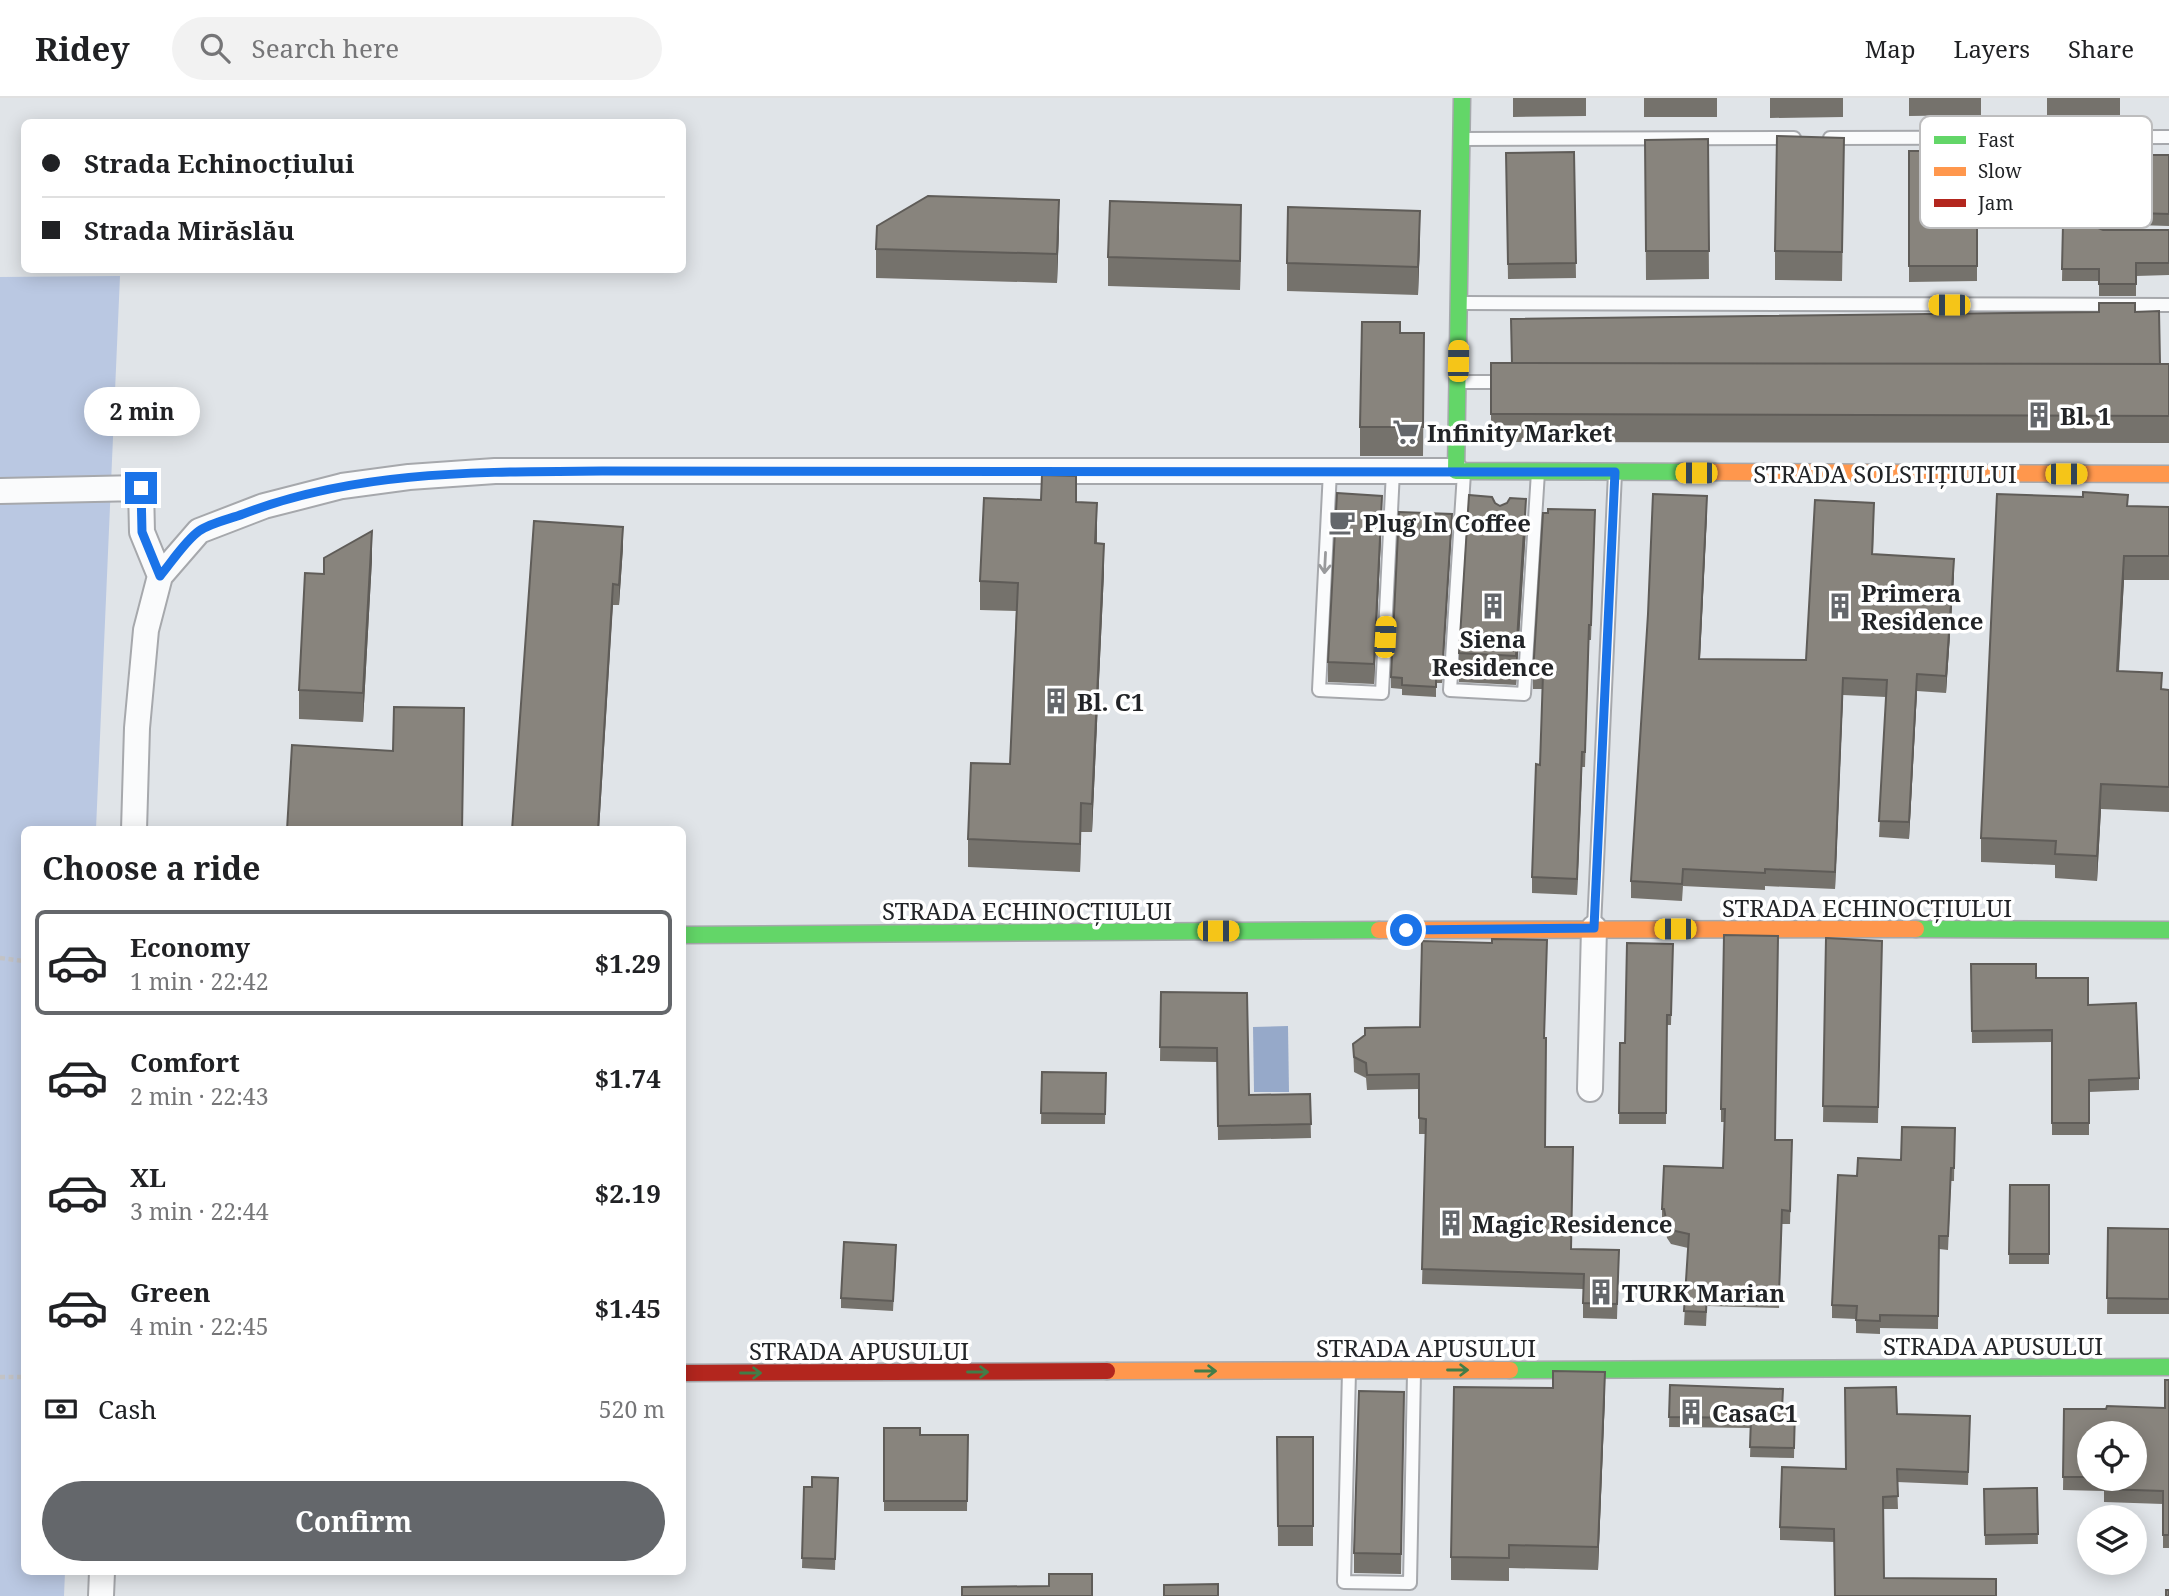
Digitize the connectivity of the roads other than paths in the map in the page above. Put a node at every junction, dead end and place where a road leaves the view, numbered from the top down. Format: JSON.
{"nodes":[{"id":1,"x":1462,"y":98,"type":"edge"},
{"id":2,"x":1920,"y":138,"type":"edge"},
{"id":3,"x":1462,"y":139,"type":"junction"},
{"id":4,"x":1459,"y":303,"type":"junction"},
{"id":5,"x":2169,"y":305,"type":"edge"},
{"id":6,"x":1457,"y":382,"type":"junction"},
{"id":7,"x":1513,"y":382,"type":"edge"},
{"id":8,"x":1330,"y":471,"type":"junction"},
{"id":9,"x":1393,"y":471,"type":"junction"},
{"id":10,"x":1460,"y":471,"type":"junction"},
{"id":11,"x":1538,"y":472,"type":"junction"},
{"id":12,"x":1615,"y":472,"type":"junction"},
{"id":13,"x":2169,"y":474,"type":"edge"},
{"id":14,"x":0,"y":491,"type":"edge"},
{"id":15,"x":160,"y":576,"type":"junction"},
{"id":16,"x":134,"y":826,"type":"edge"},
{"id":17,"x":1594,"y":928,"type":"junction"},
{"id":18,"x":2169,"y":930,"type":"edge"},
{"id":19,"x":686,"y":935,"type":"edge"},
{"id":20,"x":1590,"y":1088,"type":"dead end"},
{"id":21,"x":2169,"y":1367,"type":"edge"},
{"id":22,"x":1415,"y":1370,"type":"junction"},
{"id":23,"x":1349,"y":1371,"type":"junction"},
{"id":24,"x":686,"y":1373,"type":"edge"},
{"id":25,"x":102,"y":1575,"type":"edge"},
{"id":26,"x":101,"y":1596,"type":"edge"}],
"edges":[{"from":1,"to":3,"type":"street"},
{"from":2,"to":3,"type":"lane"},
{"from":3,"to":4,"type":"street"},
{"from":4,"to":5,"type":"lane"},
{"from":4,"to":6,"type":"street"},
{"from":6,"to":7,"type":"lane"},
{"from":6,"to":10,"type":"street"},
{"from":8,"to":9,"type":"street","name":"STRADA SOLSTIȚIULUI"},
{"from":8,"to":9,"type":"lane","one_way":true},
{"from":8,"to":15,"type":"street","name":"STRADA SOLSTIȚIULUI"},
{"from":9,"to":10,"type":"street","name":"STRADA SOLSTIȚIULUI"},
{"from":10,"to":11,"type":"street","name":"STRADA SOLSTIȚIULUI"},
{"from":10,"to":11,"type":"lane"},
{"from":11,"to":12,"type":"street","name":"STRADA SOLSTIȚIULUI"},
{"from":12,"to":13,"type":"street","name":"STRADA SOLSTIȚIULUI"},
{"from":12,"to":17,"type":"lane"},
{"from":14,"to":15,"type":"street"},
{"from":15,"to":16,"type":"street"},
{"from":17,"to":18,"type":"street","name":"STRADA ECHINOCȚIULUI"},
{"from":17,"to":19,"type":"street","name":"STRADA ECHINOCȚIULUI"},
{"from":17,"to":20,"type":"street"},
{"from":22,"to":21,"type":"street","name":"STRADA APUSULUI","one_way":true},
{"from":22,"to":23,"type":"street","name":"STRADA APUSULUI"},
{"from":22,"to":23,"type":"lane"},
{"from":24,"to":23,"type":"street","name":"STRADA APUSULUI","one_way":true},
{"from":25,"to":26,"type":"street"}]}
